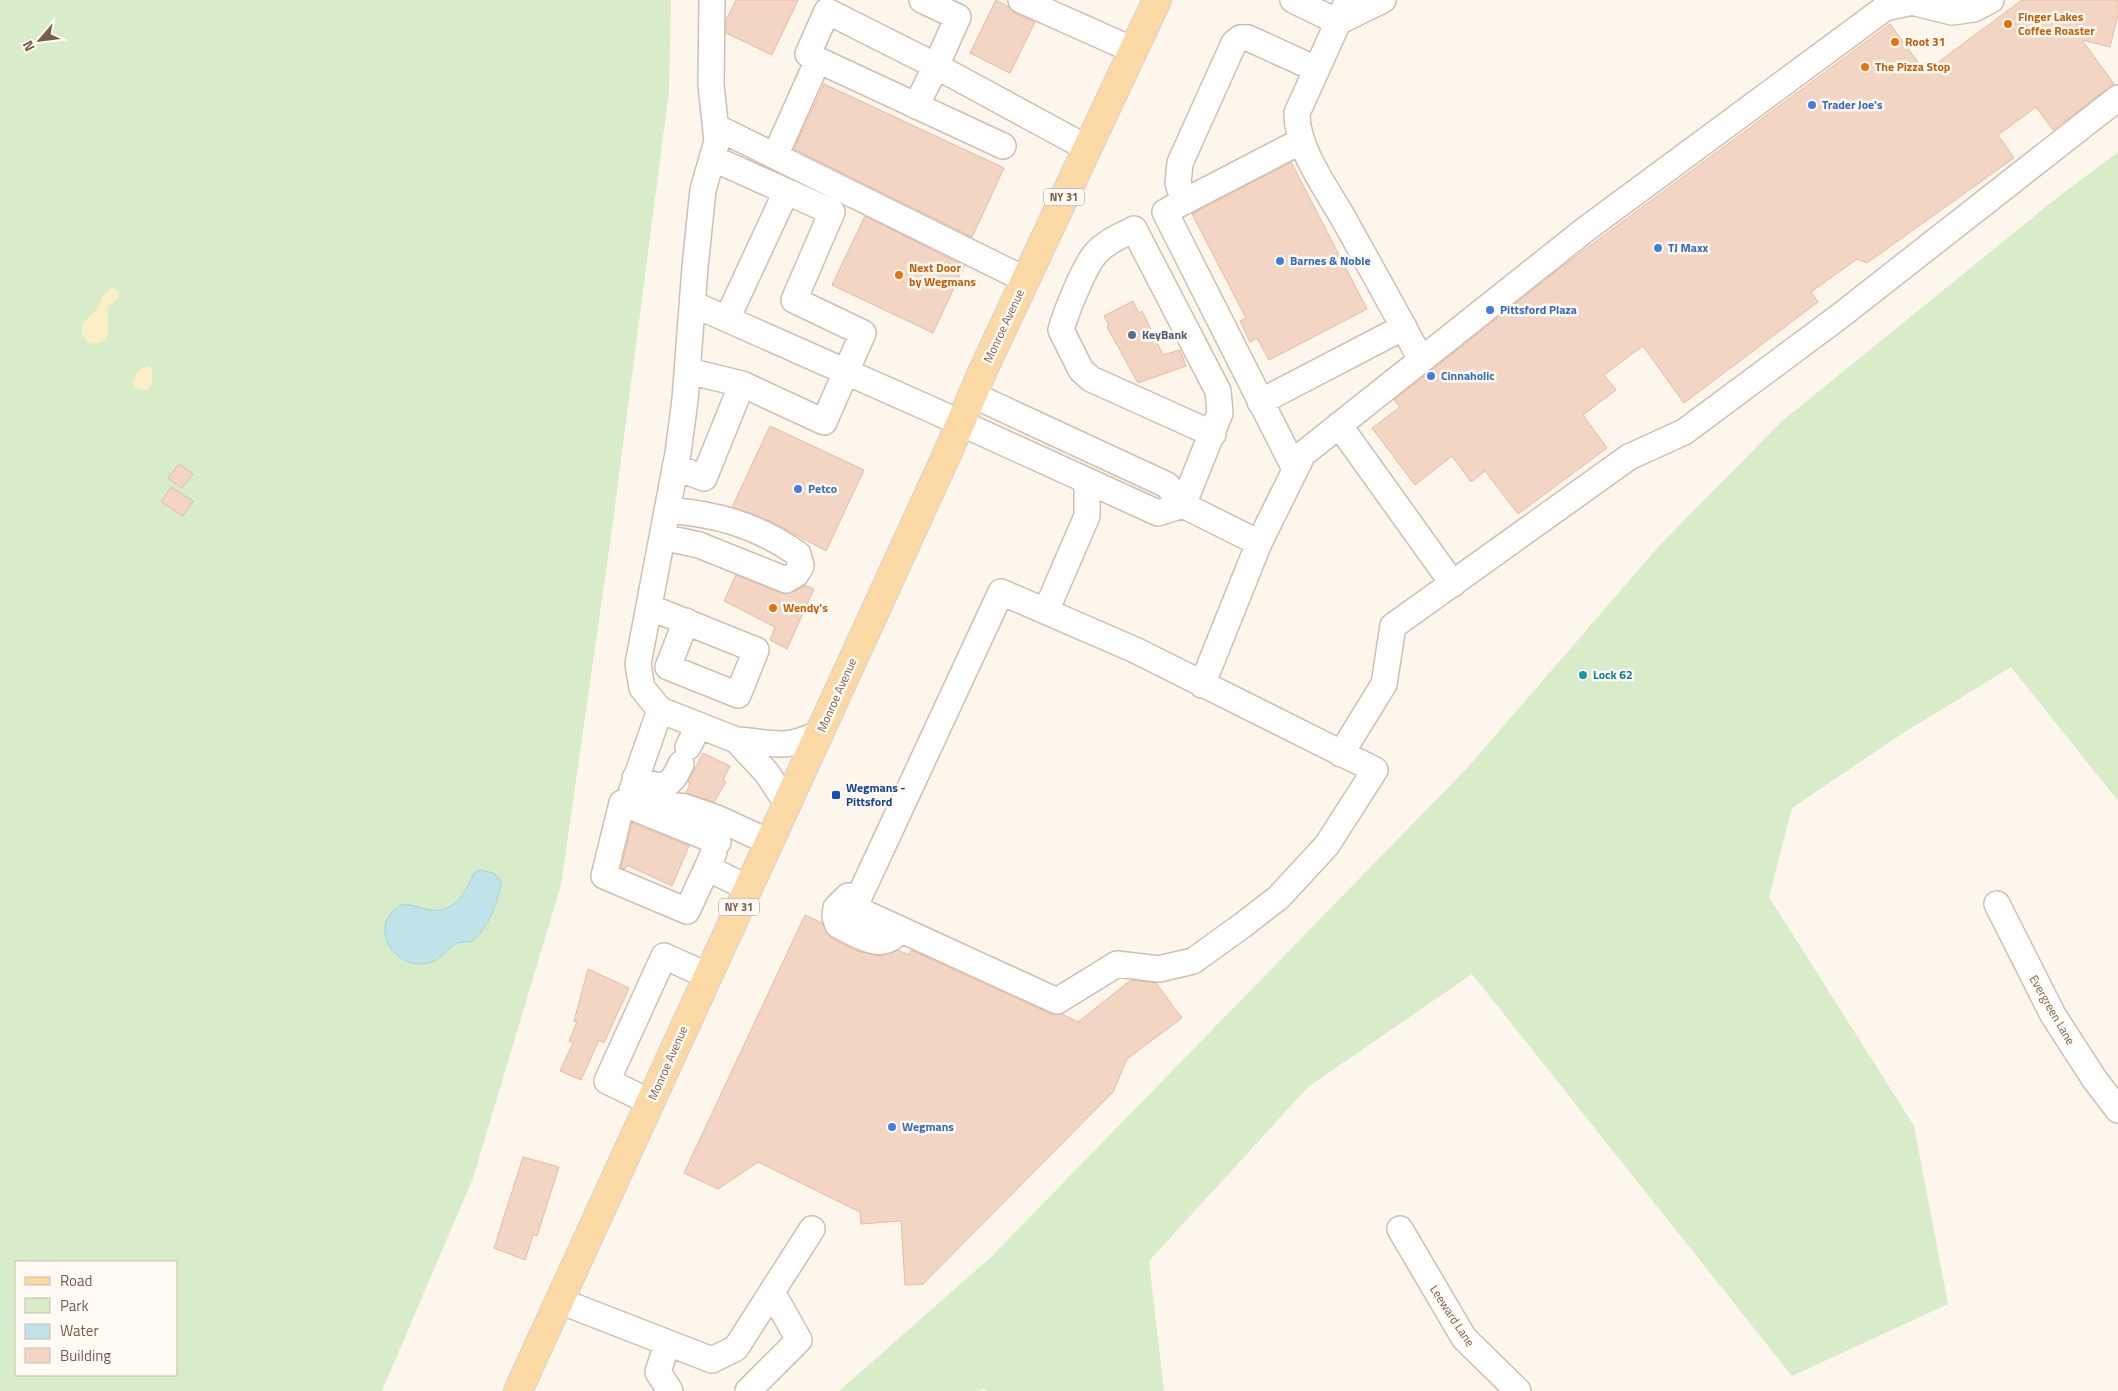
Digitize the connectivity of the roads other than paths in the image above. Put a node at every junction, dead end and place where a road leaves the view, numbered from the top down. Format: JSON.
{"nodes":[{"id":1,"x":712,"y":0,"type":"edge"},
{"id":2,"x":922,"y":0,"type":"edge"},
{"id":3,"x":1021,"y":0,"type":"edge"},
{"id":4,"x":1157,"y":0,"type":"edge"},
{"id":5,"x":1293,"y":0,"type":"edge"},
{"id":6,"x":1348,"y":0,"type":"edge"},
{"id":7,"x":1383,"y":0,"type":"edge"},
{"id":8,"x":1991,"y":0,"type":"edge"},
{"id":9,"x":829,"y":6,"type":"edge"},
{"id":10,"x":1053,"y":7,"type":"edge"},
{"id":11,"x":1338,"y":22,"type":"junction"},
{"id":12,"x":1133,"y":50,"type":"junction"},
{"id":13,"x":818,"y":60,"type":"junction"},
{"id":14,"x":936,"y":66,"type":"junction"},
{"id":15,"x":1316,"y":70,"type":"junction"},
{"id":16,"x":2118,"y":98,"type":"edge"},
{"id":17,"x":916,"y":106,"type":"junction"},
{"id":18,"x":716,"y":127,"type":"junction"},
{"id":19,"x":1301,"y":141,"type":"junction"},
{"id":20,"x":1003,"y":146,"type":"dead end"},
{"id":21,"x":1087,"y":148,"type":"junction"},
{"id":22,"x":775,"y":156,"type":"junction"},
{"id":23,"x":712,"y":158,"type":"junction"},
{"id":24,"x":786,"y":192,"type":"junction"},
{"id":25,"x":1174,"y":207,"type":"junction"},
{"id":26,"x":1134,"y":229,"type":"junction"},
{"id":27,"x":1026,"y":280,"type":"junction"},
{"id":28,"x":693,"y":304,"type":"junction"},
{"id":29,"x":726,"y":319,"type":"junction"},
{"id":30,"x":1404,"y":327,"type":"junction"},
{"id":31,"x":1421,"y":360,"type":"junction"},
{"id":32,"x":688,"y":371,"type":"junction"},
{"id":33,"x":847,"y":372,"type":"junction"},
{"id":34,"x":742,"y":384,"type":"junction"},
{"id":35,"x":973,"y":395,"type":"junction"},
{"id":36,"x":1260,"y":402,"type":"junction"},
{"id":37,"x":961,"y":423,"type":"junction"},
{"id":38,"x":1339,"y":425,"type":"junction"},
{"id":39,"x":1214,"y":434,"type":"junction"},
{"id":40,"x":675,"y":467,"type":"junction"},
{"id":41,"x":1295,"y":469,"type":"junction"},
{"id":42,"x":1087,"y":481,"type":"junction"},
{"id":43,"x":1183,"y":505,"type":"junction"},
{"id":44,"x":667,"y":510,"type":"junction"},
{"id":45,"x":662,"y":537,"type":"junction"},
{"id":46,"x":1259,"y":543,"type":"junction"},
{"id":47,"x":1453,"y":584,"type":"junction"},
{"id":48,"x":649,"y":607,"type":"junction"},
{"id":49,"x":1046,"y":611,"type":"junction"},
{"id":50,"x":686,"y":621,"type":"dead end"},
{"id":51,"x":1202,"y":685,"type":"junction"},
{"id":52,"x":660,"y":710,"type":"junction"},
{"id":53,"x":699,"y":725,"type":"junction"},
{"id":54,"x":819,"y":733,"type":"junction"},
{"id":55,"x":736,"y":740,"type":"junction"},
{"id":56,"x":1341,"y":754,"type":"junction"},
{"id":57,"x":633,"y":784,"type":"junction"},
{"id":58,"x":787,"y":804,"type":"junction"},
{"id":59,"x":723,"y":832,"type":"junction"},
{"id":60,"x":769,"y":842,"type":"junction"},
{"id":61,"x":707,"y":868,"type":"junction"},
{"id":62,"x":748,"y":888,"type":"junction"},
{"id":63,"x":1997,"y":904,"type":"dead end"},
{"id":64,"x":708,"y":976,"type":"junction"},
{"id":65,"x":650,"y":1102,"type":"junction"},
{"id":66,"x":2118,"y":1110,"type":"edge"},
{"id":67,"x":812,"y":1229,"type":"dead end"},
{"id":68,"x":1400,"y":1229,"type":"dead end"},
{"id":69,"x":772,"y":1292,"type":"junction"},
{"id":70,"x":560,"y":1301,"type":"junction"},
{"id":71,"x":667,"y":1344,"type":"junction"},
{"id":72,"x":518,"y":1391,"type":"edge"},
{"id":73,"x":670,"y":1391,"type":"edge"},
{"id":74,"x":748,"y":1391,"type":"edge"},
{"id":75,"x":1518,"y":1391,"type":"edge"}],
"edges":[{"from":1,"to":18,"type":"street"},
{"from":2,"to":14,"type":"street"},
{"from":3,"to":10,"type":"street"},
{"from":4,"to":12,"type":"main road","name":"Monroe Avenue","number":"NY 31"},
{"from":5,"to":11,"type":"street"},
{"from":6,"to":11,"type":"street"},
{"from":7,"to":11,"type":"street"},
{"from":8,"to":31,"type":"street"},
{"from":9,"to":13,"type":"street"},
{"from":9,"to":14,"type":"street"},
{"from":10,"to":12,"type":"street"},
{"from":11,"to":15,"type":"street"},
{"from":12,"to":21,"type":"main road","name":"Monroe Avenue","number":"NY 31"},
{"from":13,"to":17,"type":"street"},
{"from":13,"to":22,"type":"street"},
{"from":14,"to":17,"type":"street"},
{"from":14,"to":21,"type":"street"},
{"from":15,"to":19,"type":"street"},
{"from":15,"to":25,"type":"street"},
{"from":16,"to":47,"type":"street"},
{"from":17,"to":20,"type":"street"},
{"from":18,"to":22,"type":"street"},
{"from":18,"to":23,"type":"street"},
{"from":19,"to":25,"type":"street"},
{"from":19,"to":30,"type":"street"},
{"from":21,"to":27,"type":"main road","name":"Monroe Avenue","number":"NY 31"},
{"from":22,"to":27,"type":"street"},
{"from":23,"to":24,"type":"street"},
{"from":23,"to":28,"type":"street"},
{"from":24,"to":29,"type":"street"},
{"from":24,"to":33,"type":"street"},
{"from":25,"to":26,"type":"street"},
{"from":25,"to":36,"type":"street"},
{"from":26,"to":39,"type":"street"},
{"from":26,"to":39,"type":"street"},
{"from":27,"to":35,"type":"main road","name":"Monroe Avenue","number":"NY 31"},
{"from":28,"to":29,"type":"street"},
{"from":28,"to":32,"type":"street"},
{"from":29,"to":33,"type":"street"},
{"from":30,"to":31,"type":"street"},
{"from":30,"to":36,"type":"street"},
{"from":31,"to":38,"type":"street"},
{"from":32,"to":34,"type":"street"},
{"from":32,"to":40,"type":"street"},
{"from":33,"to":34,"type":"street"},
{"from":33,"to":37,"type":"street"},
{"from":34,"to":40,"type":"street"},
{"from":35,"to":37,"type":"main road","name":"Monroe Avenue","number":"NY 31"},
{"from":35,"to":43,"type":"street"},
{"from":36,"to":41,"type":"street"},
{"from":37,"to":42,"type":"street"},
{"from":37,"to":54,"type":"main road","name":"Monroe Avenue","number":"NY 31"},
{"from":38,"to":41,"type":"street"},
{"from":38,"to":47,"type":"street"},
{"from":39,"to":43,"type":"street"},
{"from":40,"to":44,"type":"street"},
{"from":41,"to":46,"type":"street"},
{"from":42,"to":43,"type":"street"},
{"from":42,"to":49,"type":"street"},
{"from":43,"to":46,"type":"street"},
{"from":44,"to":45,"type":"street"},
{"from":44,"to":45,"type":"street"},
{"from":45,"to":48,"type":"street"},
{"from":46,"to":51,"type":"street"},
{"from":47,"to":56,"type":"street"},
{"from":48,"to":50,"type":"street"},
{"from":48,"to":52,"type":"street"},
{"from":49,"to":51,"type":"street"},
{"from":49,"to":56,"type":"street"},
{"from":51,"to":56,"type":"street"},
{"from":52,"to":53,"type":"street"},
{"from":52,"to":57,"type":"street"},
{"from":53,"to":55,"type":"street"},
{"from":53,"to":57,"type":"street"},
{"from":54,"to":55,"type":"street"},
{"from":54,"to":58,"type":"main road","name":"Monroe Avenue","number":"NY 31"},
{"from":55,"to":58,"type":"street"},
{"from":57,"to":59,"type":"street"},
{"from":58,"to":60,"type":"main road","name":"Monroe Avenue","number":"NY 31"},
{"from":59,"to":60,"type":"street"},
{"from":59,"to":61,"type":"street"},
{"from":59,"to":61,"type":"street"},
{"from":60,"to":62,"type":"main road","name":"Monroe Avenue","number":"NY 31"},
{"from":61,"to":62,"type":"street"},
{"from":62,"to":64,"type":"main road","name":"Monroe Avenue","number":"NY 31"},
{"from":63,"to":66,"type":"street","name":"Evergreen Lane"},
{"from":64,"to":65,"type":"main road","name":"Monroe Avenue","number":"NY 31"},
{"from":64,"to":65,"type":"street"},
{"from":65,"to":70,"type":"main road","name":"Monroe Avenue","number":"NY 31"},
{"from":67,"to":69,"type":"street"},
{"from":68,"to":75,"type":"street","name":"Leeward Lane"},
{"from":69,"to":71,"type":"street"},
{"from":69,"to":74,"type":"street"},
{"from":70,"to":71,"type":"street"},
{"from":70,"to":72,"type":"main road","name":"Monroe Avenue","number":"NY 31"},
{"from":71,"to":73,"type":"street"}]}
